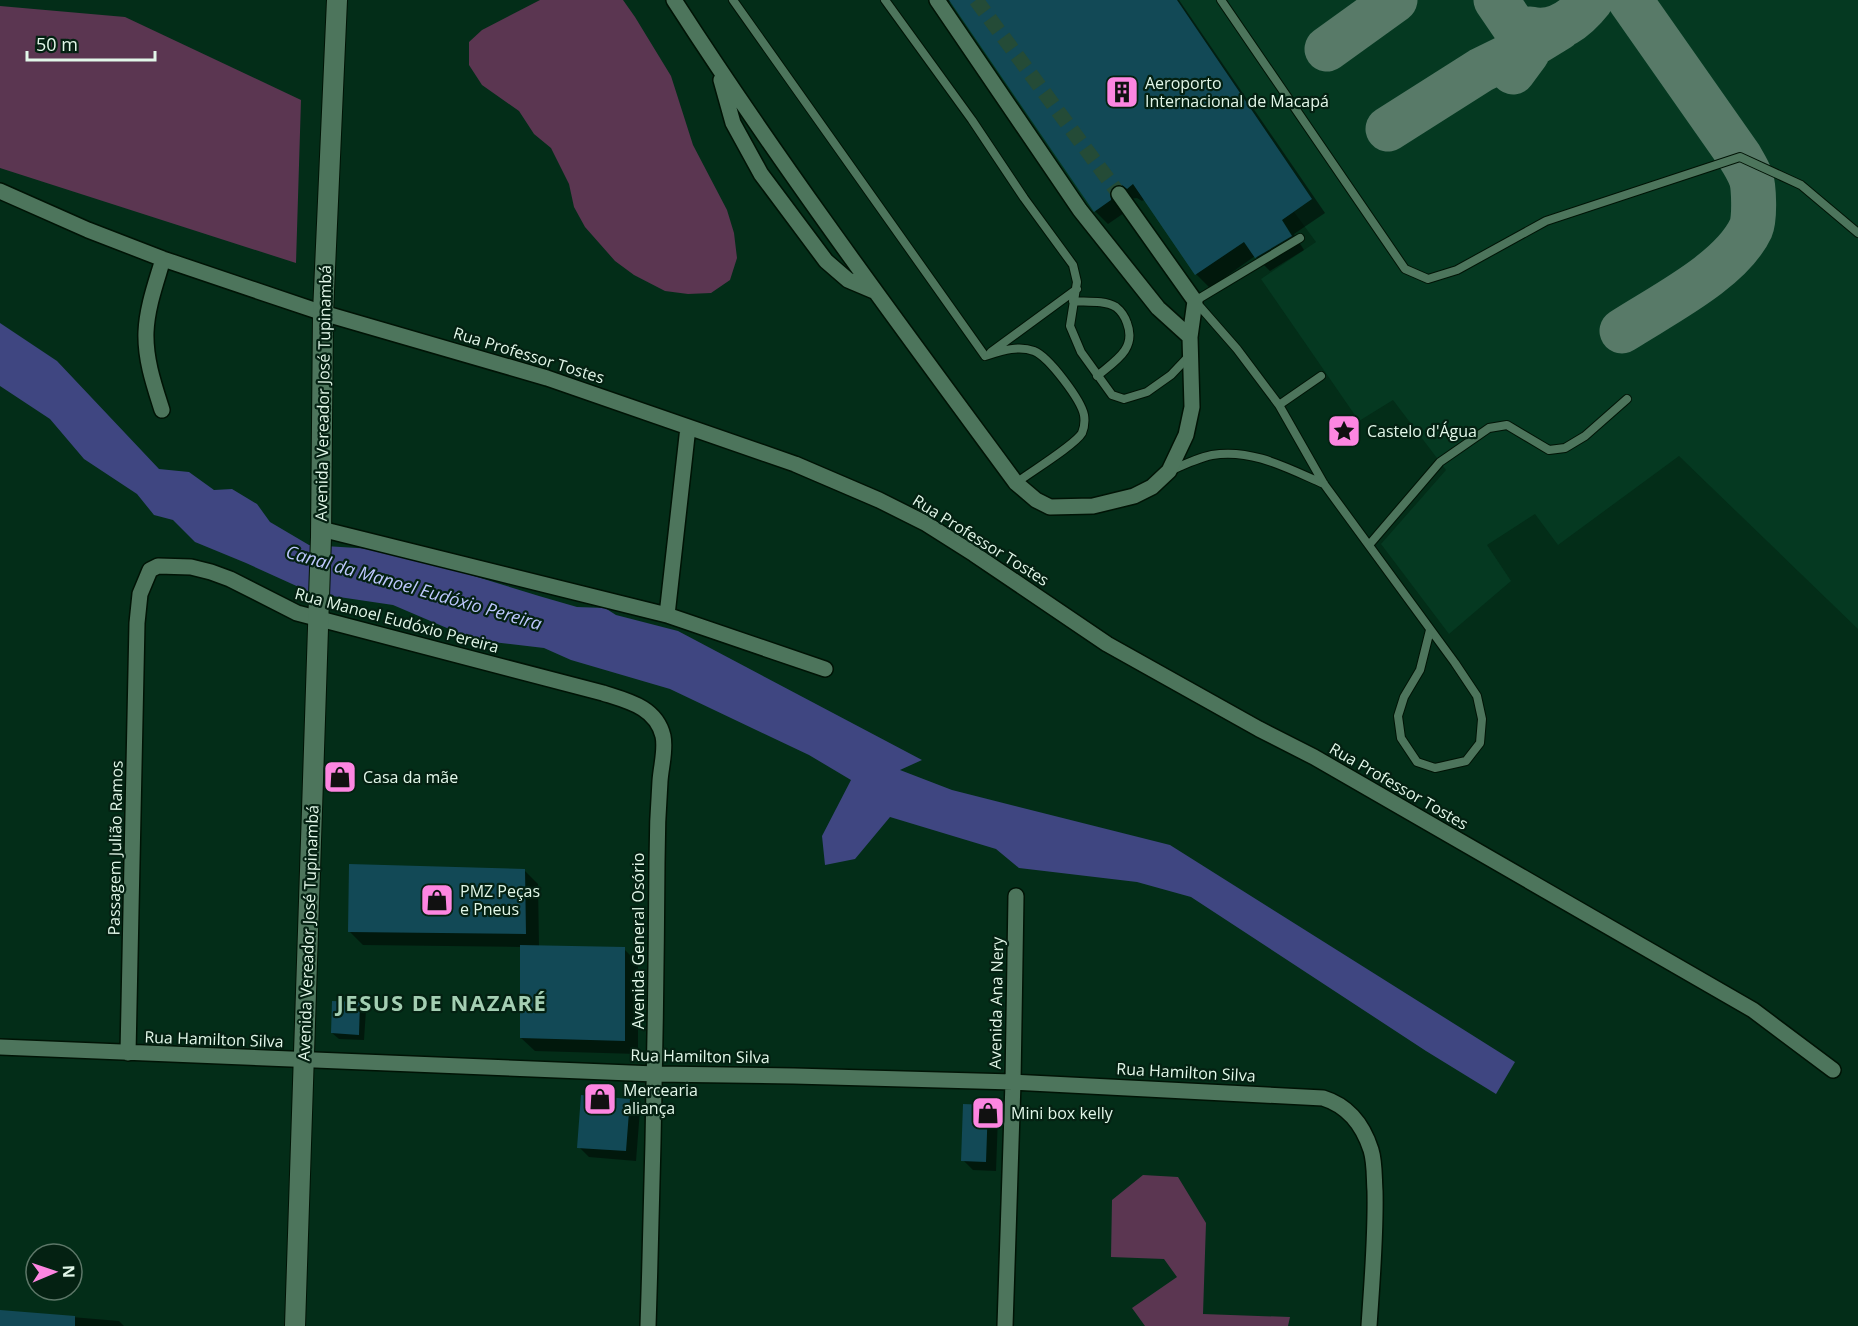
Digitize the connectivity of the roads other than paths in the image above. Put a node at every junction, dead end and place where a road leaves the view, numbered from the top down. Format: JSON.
{"nodes":[{"id":1,"x":337,"y":0,"type":"edge"},
{"id":2,"x":674,"y":0,"type":"edge"},
{"id":3,"x":733,"y":0,"type":"edge"},
{"id":4,"x":885,"y":0,"type":"edge"},
{"id":5,"x":937,"y":0,"type":"edge"},
{"id":6,"x":1221,"y":0,"type":"edge"},
{"id":7,"x":718,"y":69,"type":"junction"},
{"id":8,"x":0,"y":191,"type":"edge"},
{"id":9,"x":1119,"y":194,"type":"tunnel mouth"},
{"id":10,"x":1858,"y":233,"type":"edge"},
{"id":11,"x":1300,"y":238,"type":"dead end"},
{"id":12,"x":163,"y":259,"type":"junction"},
{"id":13,"x":1077,"y":289,"type":"junction"},
{"id":14,"x":874,"y":291,"type":"junction"},
{"id":15,"x":1073,"y":301,"type":"junction"},
{"id":16,"x":1195,"y":301,"type":"junction"},
{"id":17,"x":323,"y":313,"type":"junction"},
{"id":18,"x":1190,"y":337,"type":"junction"},
{"id":19,"x":1191,"y":354,"type":"junction"},
{"id":20,"x":985,"y":356,"type":"junction"},
{"id":21,"x":1097,"y":376,"type":"junction"},
{"id":22,"x":1321,"y":376,"type":"dead end"},
{"id":23,"x":1627,"y":399,"type":"dead end"},
{"id":24,"x":1279,"y":405,"type":"junction"},
{"id":25,"x":162,"y":410,"type":"dead end"},
{"id":26,"x":688,"y":427,"type":"junction"},
{"id":27,"x":1169,"y":471,"type":"junction"},
{"id":28,"x":1016,"y":483,"type":"junction"},
{"id":29,"x":1324,"y":484,"type":"junction"},
{"id":30,"x":321,"y":533,"type":"junction"},
{"id":31,"x":1369,"y":545,"type":"junction"},
{"id":32,"x":319,"y":610,"type":"junction"},
{"id":33,"x":667,"y":615,"type":"junction"},
{"id":34,"x":1430,"y":630,"type":"junction"},
{"id":35,"x":137,"y":643,"type":"joint"},
{"id":36,"x":825,"y":669,"type":"dead end"},
{"id":37,"x":663,"y":736,"type":"joint"},
{"id":38,"x":1016,"y":896,"type":"dead end"},
{"id":39,"x":0,"y":1047,"type":"edge"},
{"id":40,"x":128,"y":1053,"type":"junction"},
{"id":41,"x":303,"y":1060,"type":"junction"},
{"id":42,"x":1833,"y":1070,"type":"dead end"},
{"id":43,"x":655,"y":1074,"type":"junction"},
{"id":44,"x":1013,"y":1082,"type":"junction"},
{"id":45,"x":295,"y":1326,"type":"edge"},
{"id":46,"x":648,"y":1326,"type":"edge"},
{"id":47,"x":1005,"y":1326,"type":"edge"},
{"id":48,"x":1369,"y":1326,"type":"edge"}],
"edges":[{"from":1,"to":17,"type":"street","name":"Avenida Vereador José Tupinambá"},
{"from":2,"to":7,"type":"street"},
{"from":3,"to":20,"type":"lane"},
{"from":4,"to":13,"type":"lane"},
{"from":5,"to":18,"type":"street"},
{"from":6,"to":10,"type":"lane"},
{"from":7,"to":14,"type":"street"},
{"from":7,"to":14,"type":"street"},
{"from":8,"to":12,"type":"street","name":"Rua Professor Tostes"},
{"from":9,"to":16,"type":"street"},
{"from":11,"to":16,"type":"lane"},
{"from":12,"to":17,"type":"street","name":"Rua Professor Tostes"},
{"from":12,"to":25,"type":"street"},
{"from":13,"to":15,"type":"lane"},
{"from":13,"to":20,"type":"lane"},
{"from":14,"to":28,"type":"street"},
{"from":15,"to":21,"type":"lane"},
{"from":15,"to":21,"type":"lane"},
{"from":16,"to":18,"type":"street"},
{"from":16,"to":24,"type":"lane"},
{"from":17,"to":26,"type":"street","name":"Rua Professor Tostes"},
{"from":17,"to":30,"type":"street","name":"Avenida Vereador José Tupinambá"},
{"from":18,"to":19,"type":"street"},
{"from":19,"to":21,"type":"lane"},
{"from":19,"to":27,"type":"street"},
{"from":20,"to":28,"type":"lane"},
{"from":22,"to":24,"type":"lane"},
{"from":23,"to":31,"type":"lane"},
{"from":24,"to":29,"type":"lane"},
{"from":26,"to":33,"type":"street"},
{"from":26,"to":42,"type":"street","name":"Rua Professor Tostes"},
{"from":27,"to":28,"type":"street"},
{"from":27,"to":29,"type":"lane"},
{"from":29,"to":31,"type":"lane"},
{"from":30,"to":32,"type":"street","name":"Avenida Vereador José Tupinambá"},
{"from":30,"to":33,"type":"street"},
{"from":31,"to":34,"type":"lane"},
{"from":32,"to":35,"type":"street","name":"Rua Manoel Eudóxio Pereira"},
{"from":32,"to":37,"type":"street","name":"Rua Manoel Eudóxio Pereira"},
{"from":32,"to":41,"type":"street","name":"Avenida Vereador José Tupinambá"},
{"from":33,"to":36,"type":"street"},
{"from":34,"to":34,"type":"lane"},
{"from":35,"to":40,"type":"street","name":"Passagem Julião Ramos"},
{"from":37,"to":43,"type":"street","name":"Avenida General Osório"},
{"from":38,"to":44,"type":"street","name":"Avenida Ana Nery"},
{"from":39,"to":40,"type":"street","name":"Rua Hamilton Silva"},
{"from":40,"to":41,"type":"street","name":"Rua Hamilton Silva"},
{"from":41,"to":43,"type":"street","name":"Rua Hamilton Silva"},
{"from":41,"to":45,"type":"street","name":"Avenida Vereador José Tupinambá"},
{"from":43,"to":44,"type":"street","name":"Rua Hamilton Silva"},
{"from":43,"to":46,"type":"street","name":"Avenida General Osório"},
{"from":44,"to":47,"type":"street","name":"Avenida Ana Nery"},
{"from":44,"to":48,"type":"street","name":"Rua Hamilton Silva"}]}
